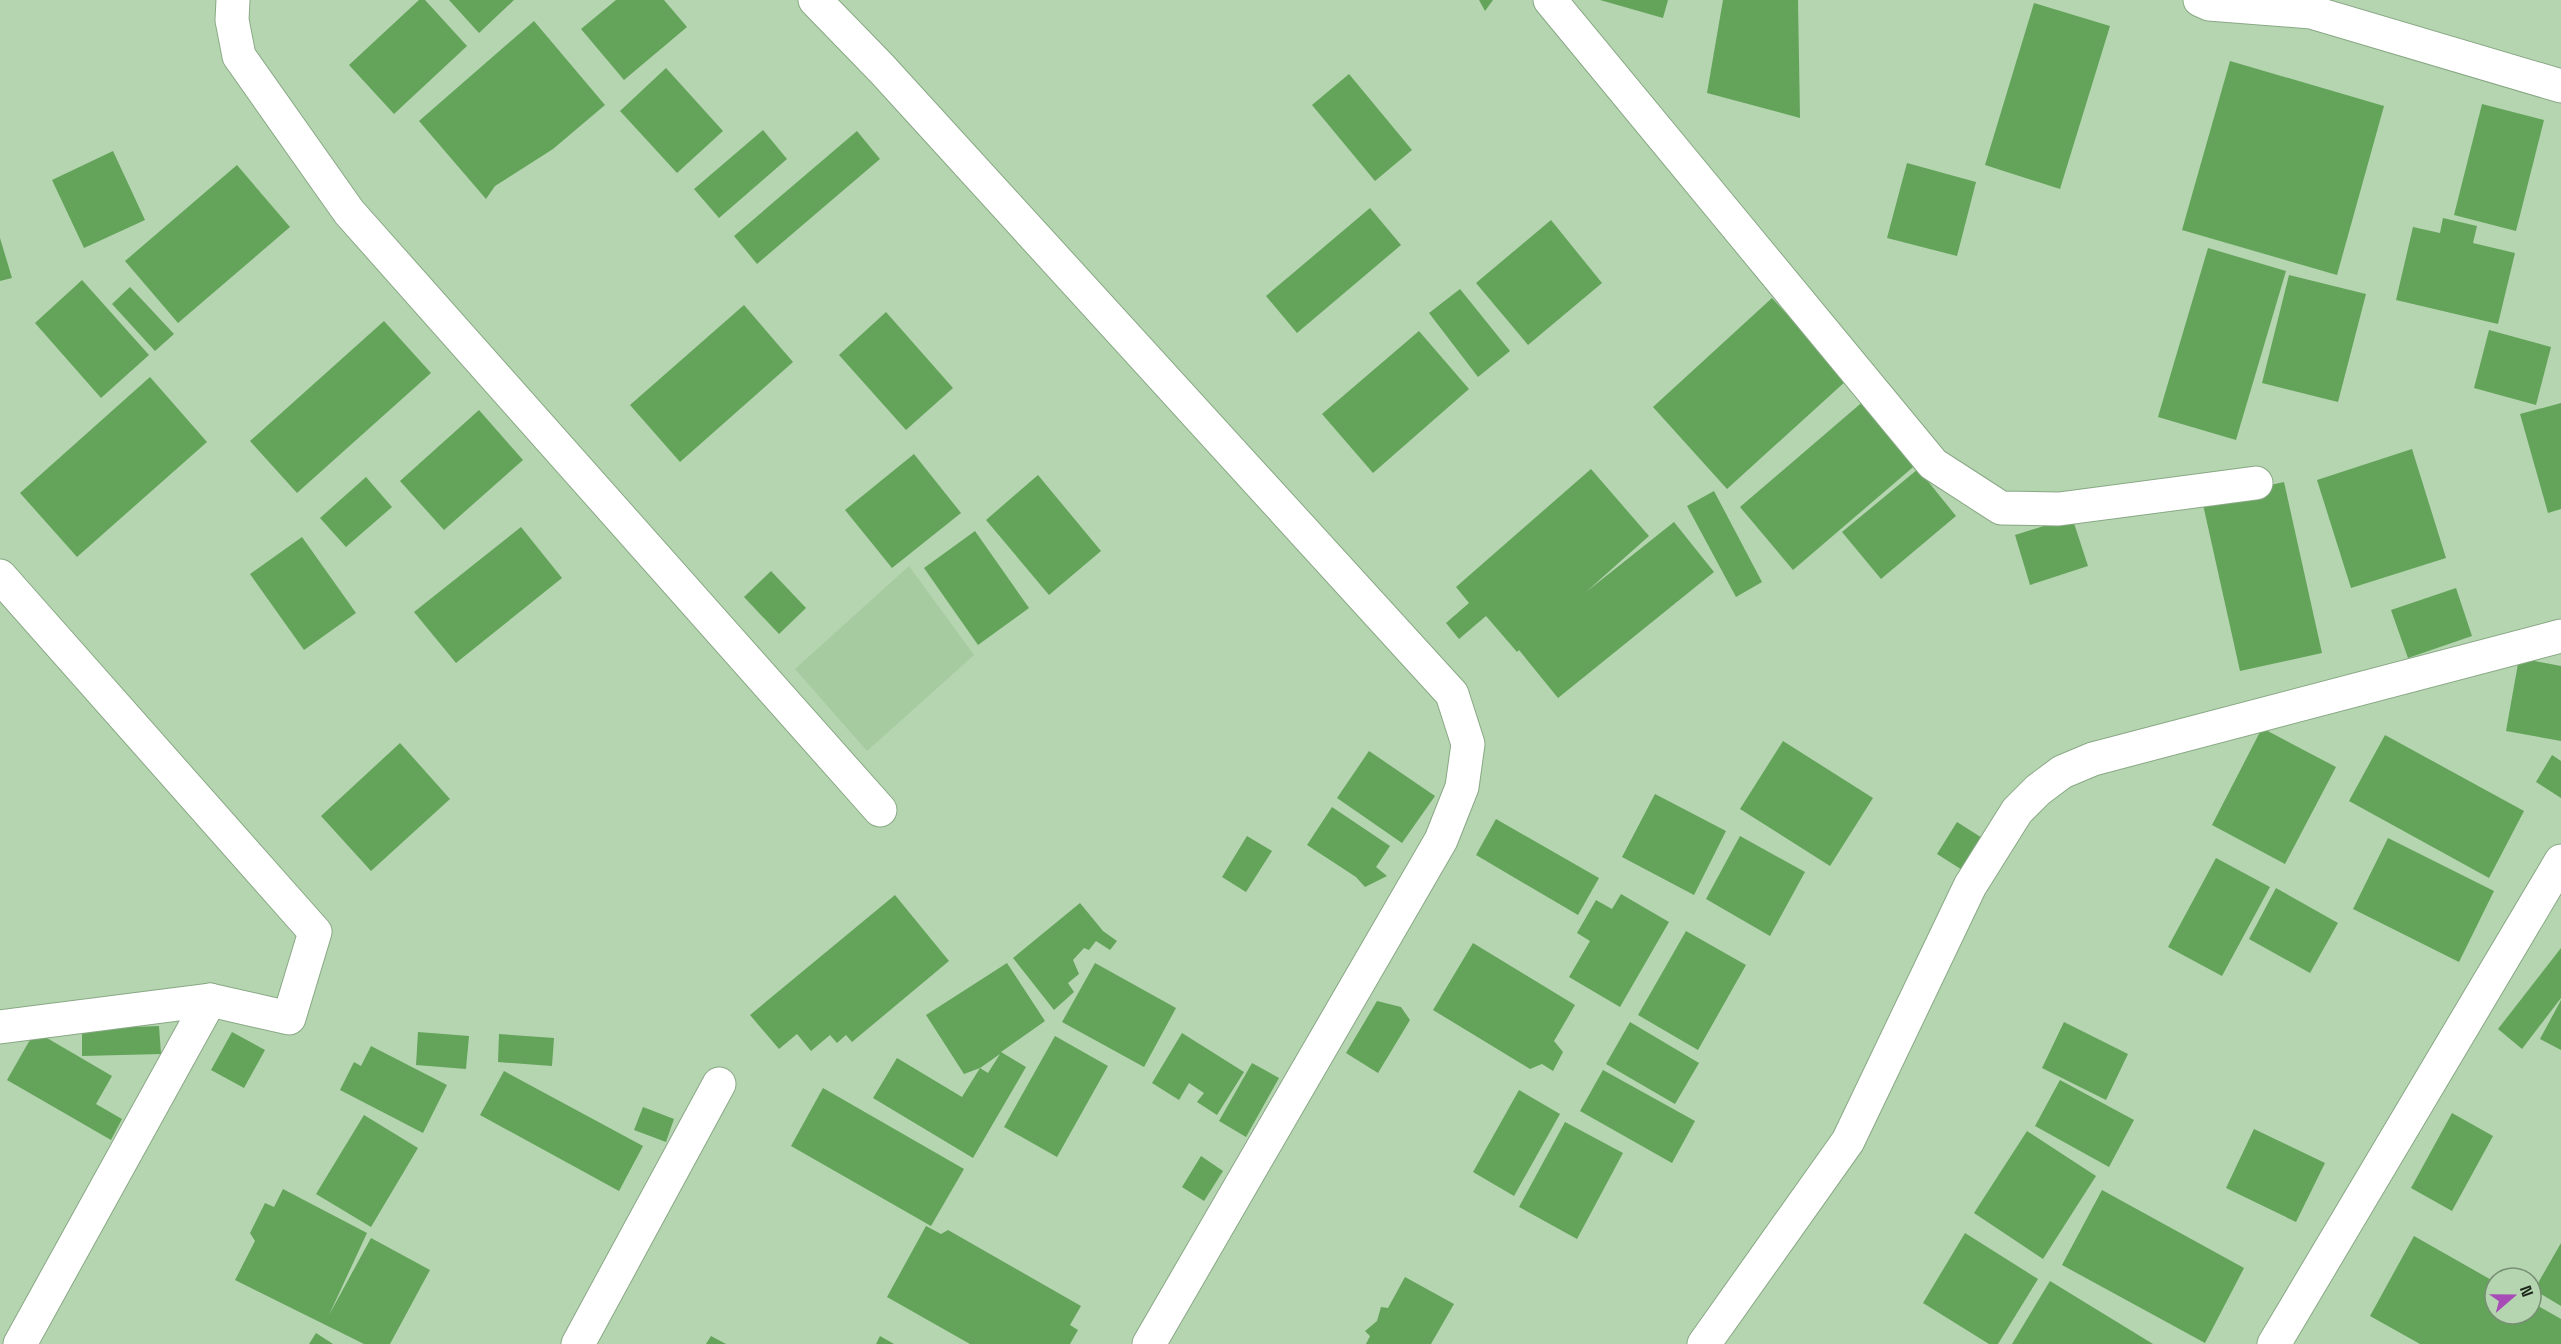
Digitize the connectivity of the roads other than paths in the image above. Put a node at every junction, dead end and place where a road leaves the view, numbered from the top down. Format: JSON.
{"nodes":[{"id":1,"x":233,"y":0,"type":"edge"},
{"id":2,"x":815,"y":0,"type":"edge"},
{"id":3,"x":1550,"y":0,"type":"edge"},
{"id":4,"x":2200,"y":0,"type":"edge"},
{"id":5,"x":2561,"y":86,"type":"edge"},
{"id":6,"x":2256,"y":483,"type":"dead end"},
{"id":7,"x":0,"y":576,"type":"edge"},
{"id":8,"x":2561,"y":636,"type":"edge"},
{"id":9,"x":880,"y":810,"type":"dead end"},
{"id":10,"x":2561,"y":861,"type":"edge"},
{"id":11,"x":210,"y":1000,"type":"junction"},
{"id":12,"x":0,"y":1028,"type":"edge"},
{"id":13,"x":719,"y":1084,"type":"dead end"},
{"id":14,"x":20,"y":1344,"type":"edge"},
{"id":15,"x":578,"y":1344,"type":"edge"},
{"id":16,"x":1149,"y":1344,"type":"edge"},
{"id":17,"x":1704,"y":1344,"type":"edge"},
{"id":18,"x":2274,"y":1344,"type":"edge"}],
"edges":[{"from":1,"to":9,"type":"street"},
{"from":2,"to":16,"type":"street"},
{"from":3,"to":6,"type":"street"},
{"from":4,"to":5,"type":"street"},
{"from":7,"to":11,"type":"street"},
{"from":8,"to":17,"type":"street"},
{"from":10,"to":18,"type":"street"},
{"from":11,"to":12,"type":"street"},
{"from":11,"to":14,"type":"street"},
{"from":13,"to":15,"type":"street"}]}
